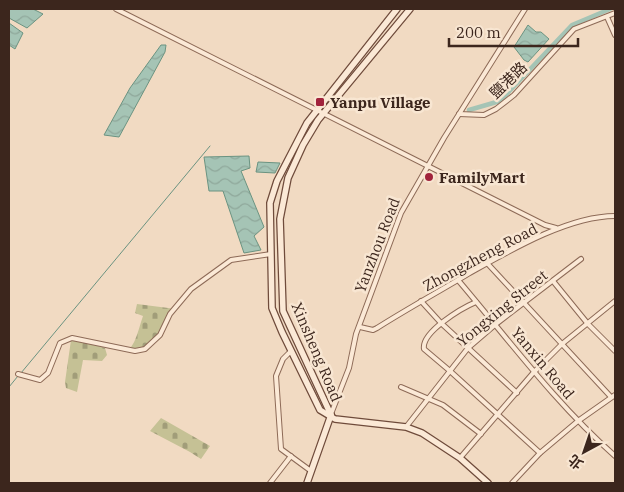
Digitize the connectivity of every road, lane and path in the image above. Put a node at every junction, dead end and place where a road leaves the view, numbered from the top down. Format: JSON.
{"nodes":[{"id":1,"x":116,"y":9,"type":"edge"},
{"id":2,"x":397,"y":9,"type":"edge"},
{"id":3,"x":410,"y":9,"type":"edge"},
{"id":4,"x":525,"y":9,"type":"edge"},
{"id":5,"x":615,"y":13,"type":"edge"},
{"id":6,"x":606,"y":17,"type":"junction"},
{"id":7,"x":615,"y":35,"type":"edge"},
{"id":8,"x":316,"y":110,"type":"junction"},
{"id":9,"x":324,"y":112,"type":"junction"},
{"id":10,"x":459,"y":114,"type":"junction"},
{"id":11,"x":428,"y":166,"type":"junction"},
{"id":12,"x":615,"y":216,"type":"edge"},
{"id":13,"x":556,"y":228,"type":"junction"},
{"id":14,"x":272,"y":254,"type":"junction"},
{"id":15,"x":581,"y":259,"type":"dead end"},
{"id":16,"x":487,"y":263,"type":"junction"},
{"id":17,"x":458,"y":280,"type":"junction"},
{"id":18,"x":553,"y":281,"type":"junction"},
{"id":19,"x":421,"y":301,"type":"junction"},
{"id":20,"x":615,"y":301,"type":"edge"},
{"id":21,"x":476,"y":302,"type":"junction"},
{"id":22,"x":524,"y":302,"type":"junction"},
{"id":23,"x":440,"y":323,"type":"junction"},
{"id":24,"x":496,"y":324,"type":"junction"},
{"id":25,"x":588,"y":324,"type":"junction"},
{"id":26,"x":360,"y":327,"type":"junction"},
{"id":27,"x":562,"y":344,"type":"junction"},
{"id":28,"x":468,"y":348,"type":"junction"},
{"id":29,"x":291,"y":351,"type":"junction"},
{"id":30,"x":615,"y":351,"type":"edge"},
{"id":31,"x":450,"y":371,"type":"junction"},
{"id":32,"x":534,"y":372,"type":"junction"},
{"id":33,"x":18,"y":374,"type":"dead end"},
{"id":34,"x":401,"y":386,"type":"dead end"},
{"id":35,"x":516,"y":393,"type":"junction"},
{"id":36,"x":613,"y":396,"type":"edge"},
{"id":37,"x":428,"y":398,"type":"junction"},
{"id":38,"x":498,"y":414,"type":"junction"},
{"id":39,"x":331,"y":415,"type":"junction"},
{"id":40,"x":578,"y":421,"type":"junction"},
{"id":41,"x":406,"y":427,"type":"junction"},
{"id":42,"x":481,"y":434,"type":"junction"},
{"id":43,"x":540,"y":452,"type":"junction"},
{"id":44,"x":615,"y":455,"type":"edge"},
{"id":45,"x":291,"y":456,"type":"junction"},
{"id":46,"x":460,"y":458,"type":"junction"},
{"id":47,"x":311,"y":471,"type":"junction"},
{"id":48,"x":270,"y":483,"type":"edge"},
{"id":49,"x":307,"y":483,"type":"edge"},
{"id":50,"x":488,"y":483,"type":"edge"},
{"id":51,"x":512,"y":483,"type":"edge"}],
"edges":[{"from":1,"to":8,"type":"street"},
{"from":2,"to":8,"type":"street","name":"Xinsheng Road"},
{"from":3,"to":9,"type":"street","name":"Xinsheng Road"},
{"from":4,"to":10,"type":"street","name":"Yanzhou Road"},
{"from":5,"to":6,"type":"street","name":"鹽港路"},
{"from":6,"to":7,"type":"street"},
{"from":6,"to":10,"type":"street","name":"鹽港路"},
{"from":8,"to":9,"type":"street"},
{"from":8,"to":14,"type":"street","name":"Xinsheng Road"},
{"from":9,"to":11,"type":"street"},
{"from":9,"to":39,"type":"street","name":"Xinsheng Road"},
{"from":10,"to":11,"type":"street","name":"Yanzhou Road"},
{"from":11,"to":13,"type":"street"},
{"from":11,"to":26,"type":"street","name":"Yanzhou Road"},
{"from":12,"to":13,"type":"street","name":"Zhongzheng Road"},
{"from":13,"to":16,"type":"street","name":"Zhongzheng Road"},
{"from":14,"to":29,"type":"street","name":"Xinsheng Road"},
{"from":14,"to":33,"type":"street"},
{"from":15,"to":18,"type":"street","name":"Yongxing Street"},
{"from":16,"to":17,"type":"street","name":"Zhongzheng Road"},
{"from":16,"to":22,"type":"street"},
{"from":17,"to":19,"type":"street","name":"Zhongzheng Road"},
{"from":17,"to":21,"type":"street","name":"Yanxin Road"},
{"from":18,"to":22,"type":"street","name":"Yongxing Street"},
{"from":18,"to":25,"type":"street"},
{"from":19,"to":23,"type":"street"},
{"from":19,"to":26,"type":"street","name":"Zhongzheng Road"},
{"from":20,"to":25,"type":"street"},
{"from":21,"to":23,"type":"street"},
{"from":21,"to":24,"type":"street","name":"Yanxin Road"},
{"from":22,"to":24,"type":"street","name":"Yongxing Street"},
{"from":22,"to":27,"type":"street"},
{"from":23,"to":28,"type":"street"},
{"from":23,"to":31,"type":"street"},
{"from":24,"to":28,"type":"street","name":"Yongxing Street"},
{"from":24,"to":32,"type":"street","name":"Yanxin Road"},
{"from":25,"to":27,"type":"street"},
{"from":25,"to":30,"type":"street"},
{"from":26,"to":39,"type":"street","name":"Yanzhou Road"},
{"from":27,"to":32,"type":"street"},
{"from":27,"to":36,"type":"street"},
{"from":28,"to":31,"type":"street","name":"Yongxing Street"},
{"from":28,"to":35,"type":"street"},
{"from":29,"to":39,"type":"street","name":"Xinsheng Road"},
{"from":29,"to":45,"type":"street"},
{"from":31,"to":37,"type":"street","name":"Yongxing Street"},
{"from":31,"to":38,"type":"street"},
{"from":32,"to":35,"type":"street"},
{"from":32,"to":40,"type":"street","name":"Yanxin Road"},
{"from":34,"to":37,"type":"street"},
{"from":35,"to":38,"type":"street"},
{"from":36,"to":40,"type":"street"},
{"from":37,"to":41,"type":"street","name":"Yongxing Street"},
{"from":37,"to":42,"type":"street"},
{"from":38,"to":42,"type":"street"},
{"from":38,"to":43,"type":"street"},
{"from":39,"to":41,"type":"street","name":"Xinsheng Road"},
{"from":39,"to":47,"type":"street","name":"Yanzhou Road"},
{"from":40,"to":43,"type":"street"},
{"from":40,"to":44,"type":"street","name":"Yanxin Road"},
{"from":41,"to":46,"type":"street","name":"Xinsheng Road"},
{"from":42,"to":46,"type":"street"},
{"from":43,"to":51,"type":"street"},
{"from":45,"to":47,"type":"street"},
{"from":45,"to":48,"type":"street"},
{"from":46,"to":50,"type":"street","name":"Xinsheng Road"},
{"from":47,"to":49,"type":"street","name":"Yanzhou Road"}]}
